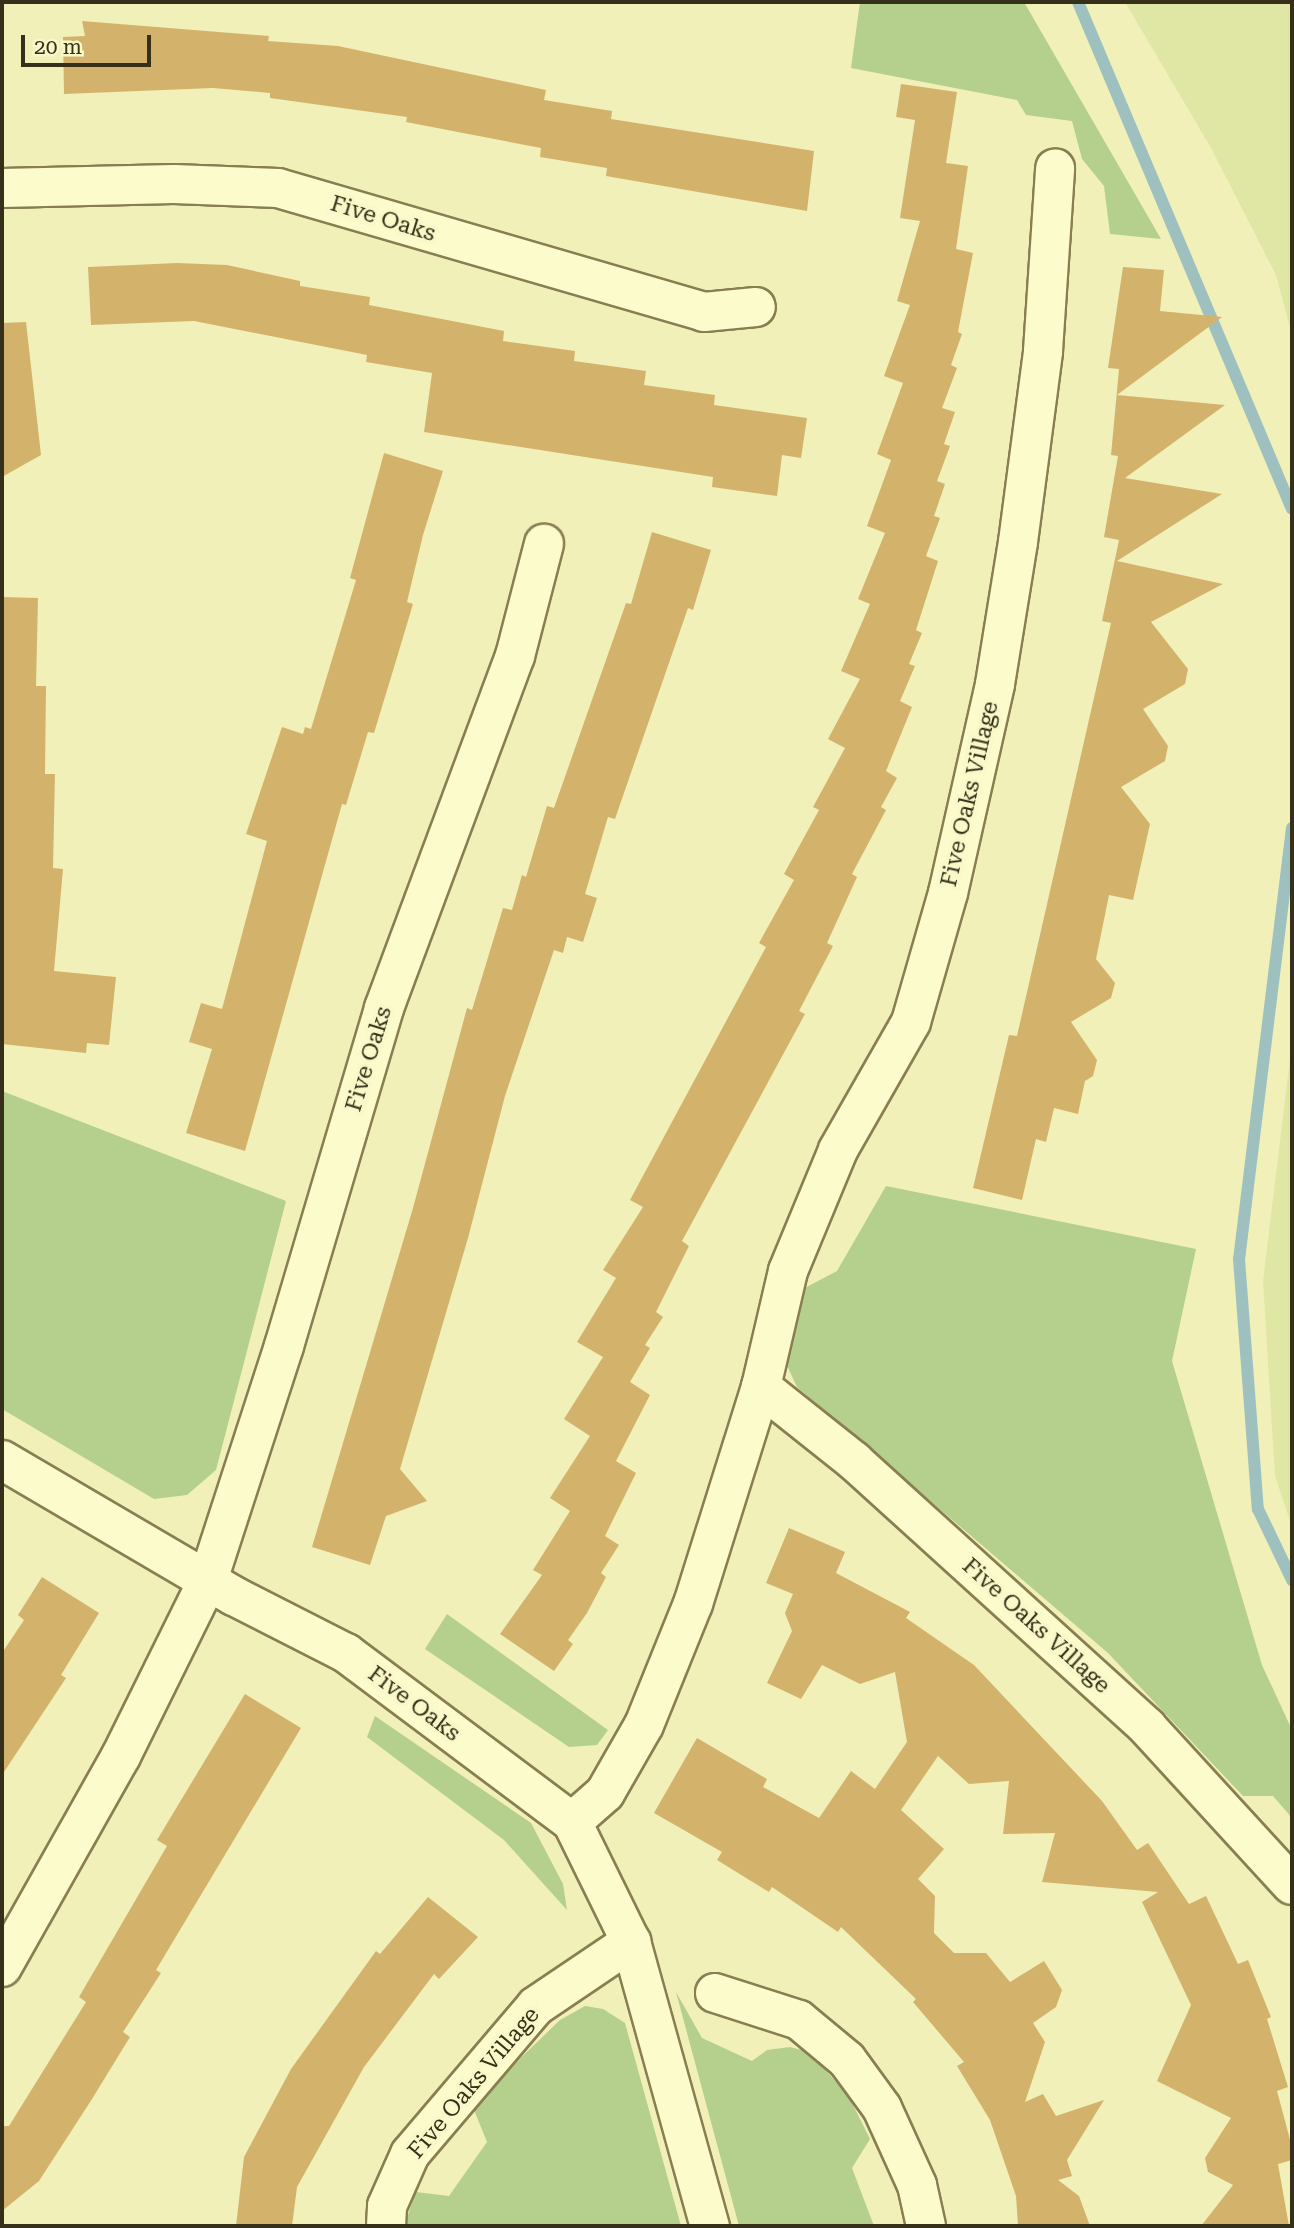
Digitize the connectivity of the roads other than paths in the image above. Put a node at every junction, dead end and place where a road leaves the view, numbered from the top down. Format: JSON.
{"nodes":[{"id":1,"x":1055,"y":168,"type":"dead end"},
{"id":2,"x":2,"y":187,"type":"edge"},
{"id":3,"x":756,"y":307,"type":"dead end"},
{"id":4,"x":544,"y":544,"type":"dead end"},
{"id":5,"x":761,"y":1387,"type":"junction"},
{"id":6,"x":2,"y":1460,"type":"edge"},
{"id":7,"x":208,"y":1580,"type":"junction"},
{"id":8,"x":572,"y":1822,"type":"junction"},
{"id":9,"x":1292,"y":1885,"type":"edge"},
{"id":10,"x":631,"y":1942,"type":"junction"},
{"id":11,"x":2,"y":1967,"type":"edge"},
{"id":12,"x":715,"y":1993,"type":"dead end"},
{"id":13,"x":386,"y":2226,"type":"edge"},
{"id":14,"x":710,"y":2226,"type":"edge"},
{"id":15,"x":926,"y":2226,"type":"edge"}],
"edges":[{"from":1,"to":5,"type":"street","name":"Five Oaks Village"},
{"from":2,"to":3,"type":"street","name":"Five Oaks"},
{"from":4,"to":7,"type":"street","name":"Five Oaks"},
{"from":5,"to":8,"type":"street","name":"Five Oaks Village"},
{"from":5,"to":9,"type":"street","name":"Five Oaks Village"},
{"from":6,"to":7,"type":"street","name":"Five Oaks"},
{"from":7,"to":8,"type":"street","name":"Five Oaks"},
{"from":7,"to":11,"type":"street","name":"Five Oaks"},
{"from":8,"to":10,"type":"street"},
{"from":10,"to":13,"type":"street","name":"Five Oaks Village"},
{"from":10,"to":14,"type":"street"},
{"from":12,"to":15,"type":"street"}]}
